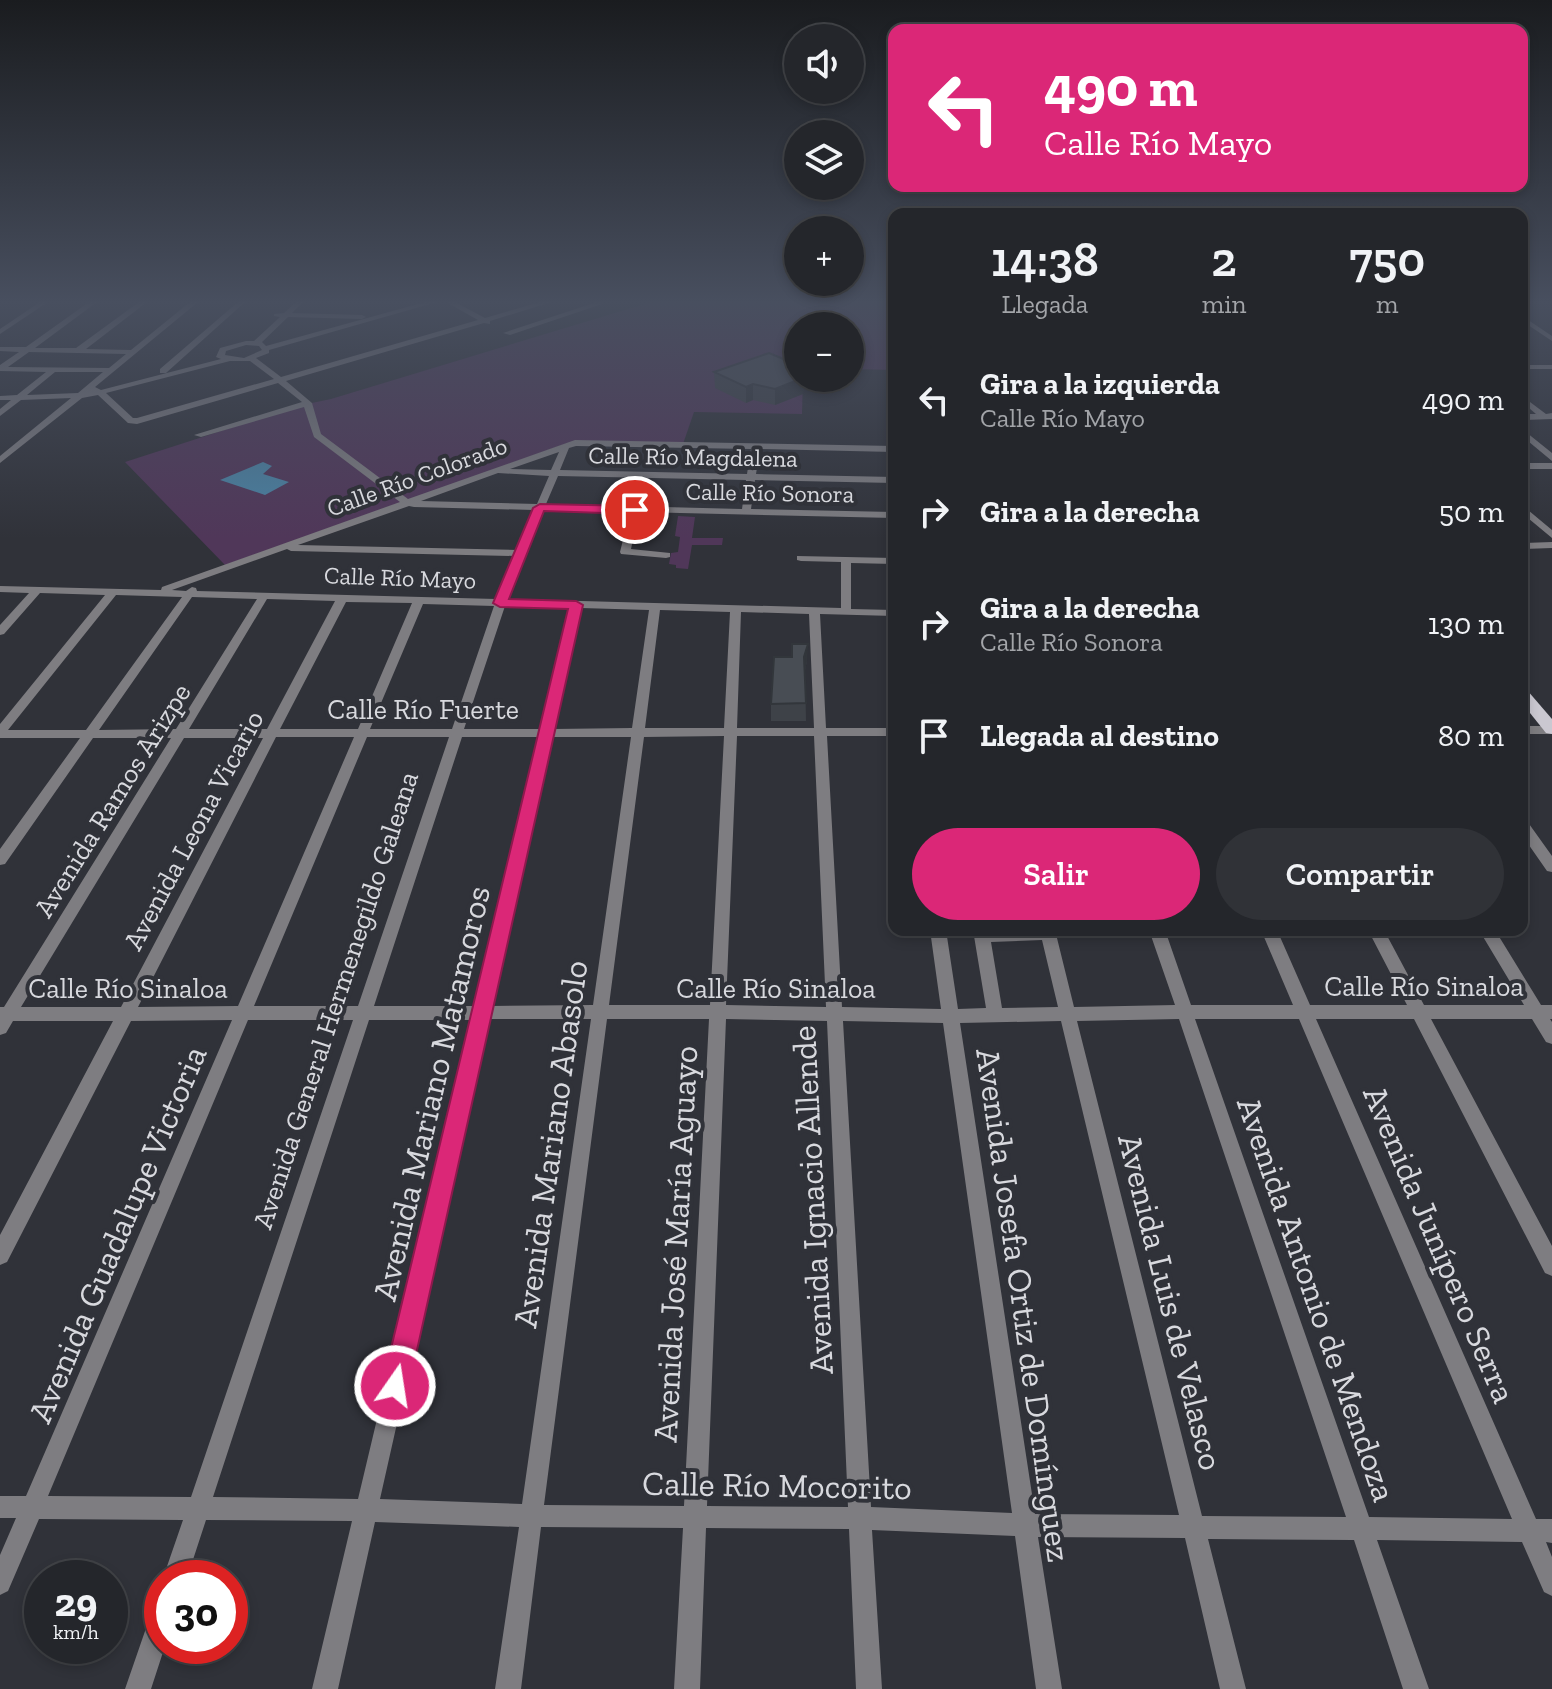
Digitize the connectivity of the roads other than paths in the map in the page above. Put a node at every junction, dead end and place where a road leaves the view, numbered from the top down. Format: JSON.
{"nodes":[{"id":1,"x":40,"y":381,"type":"edge"},
{"id":2,"x":97,"y":381,"type":"edge"},
{"id":3,"x":131,"y":381,"type":"edge"},
{"id":4,"x":137,"y":381,"type":"edge"},
{"id":5,"x":274,"y":381,"type":"edge"},
{"id":6,"x":282,"y":381,"type":"edge"},
{"id":7,"x":98,"y":391,"type":"junction"},
{"id":8,"x":78,"y":397,"type":"junction"},
{"id":9,"x":0,"y":398,"type":"edge"},
{"id":10,"x":19,"y":398,"type":"junction"},
{"id":11,"x":1528,"y":402,"type":"edge"},
{"id":12,"x":308,"y":403,"type":"junction"},
{"id":13,"x":0,"y":413,"type":"edge"},
{"id":14,"x":1548,"y":416,"type":"edge"},
{"id":15,"x":1528,"y":417,"type":"edge"},
{"id":16,"x":198,"y":435,"type":"dead end"},
{"id":17,"x":1528,"y":437,"type":"edge"},
{"id":18,"x":566,"y":445,"type":"junction"},
{"id":19,"x":756,"y":446,"type":"junction"},
{"id":20,"x":888,"y":449,"type":"edge"},
{"id":21,"x":1552,"y":458,"type":"edge"},
{"id":22,"x":0,"y":460,"type":"edge"},
{"id":23,"x":1528,"y":466,"type":"edge"},
{"id":24,"x":1552,"y":466,"type":"edge"},
{"id":25,"x":492,"y":472,"type":"junction"},
{"id":26,"x":554,"y":474,"type":"junction"},
{"id":27,"x":752,"y":478,"type":"junction"},
{"id":28,"x":888,"y":480,"type":"edge"},
{"id":29,"x":405,"y":502,"type":"junction"},
{"id":30,"x":540,"y":508,"type":"junction"},
{"id":31,"x":635,"y":510,"type":"junction"},
{"id":32,"x":746,"y":512,"type":"junction"},
{"id":33,"x":1528,"y":513,"type":"edge"},
{"id":34,"x":888,"y":515,"type":"edge"},
{"id":35,"x":1552,"y":535,"type":"edge"},
{"id":36,"x":1552,"y":545,"type":"edge"},
{"id":37,"x":1528,"y":546,"type":"edge"},
{"id":38,"x":282,"y":547,"type":"junction"},
{"id":39,"x":520,"y":553,"type":"junction"},
{"id":40,"x":666,"y":555,"type":"dead end"},
{"id":41,"x":801,"y":558,"type":"dead end"},
{"id":42,"x":846,"y":559,"type":"junction"},
{"id":43,"x":888,"y":561,"type":"edge"},
{"id":44,"x":202,"y":577,"type":"junction"},
{"id":45,"x":0,"y":589,"type":"edge"},
{"id":46,"x":38,"y":589,"type":"junction"},
{"id":47,"x":114,"y":591,"type":"junction"},
{"id":48,"x":154,"y":593,"type":"junction"},
{"id":49,"x":190,"y":594,"type":"junction"},
{"id":50,"x":264,"y":596,"type":"junction"},
{"id":51,"x":342,"y":598,"type":"junction"},
{"id":52,"x":419,"y":600,"type":"junction"},
{"id":53,"x":500,"y":603,"type":"junction"},
{"id":54,"x":576,"y":605,"type":"junction"},
{"id":55,"x":655,"y":608,"type":"junction"},
{"id":56,"x":736,"y":610,"type":"junction"},
{"id":57,"x":814,"y":611,"type":"junction"},
{"id":58,"x":846,"y":612,"type":"junction"},
{"id":59,"x":888,"y":613,"type":"edge"},
{"id":60,"x":0,"y":632,"type":"edge"},
{"id":61,"x":1528,"y":700,"type":"edge"},
{"id":62,"x":1528,"y":730,"type":"edge"},
{"id":63,"x":1552,"y":730,"type":"edge"},
{"id":64,"x":888,"y":732,"type":"edge"},
{"id":65,"x":0,"y":733,"type":"edge"},
{"id":66,"x":182,"y":733,"type":"junction"},
{"id":67,"x":273,"y":733,"type":"junction"},
{"id":68,"x":364,"y":733,"type":"junction"},
{"id":69,"x":455,"y":733,"type":"junction"},
{"id":70,"x":730,"y":733,"type":"junction"},
{"id":71,"x":820,"y":733,"type":"junction"},
{"id":72,"x":88,"y":734,"type":"junction"},
{"id":73,"x":546,"y":734,"type":"junction"},
{"id":74,"x":636,"y":734,"type":"junction"},
{"id":75,"x":1528,"y":833,"type":"edge"},
{"id":76,"x":0,"y":860,"type":"edge"},
{"id":77,"x":1552,"y":867,"type":"edge"},
{"id":78,"x":939,"y":936,"type":"edge"},
{"id":79,"x":982,"y":936,"type":"edge"},
{"id":80,"x":1049,"y":936,"type":"edge"},
{"id":81,"x":1159,"y":936,"type":"edge"},
{"id":82,"x":1272,"y":936,"type":"edge"},
{"id":83,"x":1379,"y":936,"type":"edge"},
{"id":84,"x":1491,"y":936,"type":"edge"},
{"id":85,"x":717,"y":1012,"type":"junction"},
{"id":86,"x":1184,"y":1012,"type":"junction"},
{"id":87,"x":1305,"y":1012,"type":"junction"},
{"id":88,"x":1544,"y":1012,"type":"edge"},
{"id":89,"x":362,"y":1013,"type":"junction"},
{"id":90,"x":484,"y":1013,"type":"junction"},
{"id":91,"x":600,"y":1013,"type":"junction"},
{"id":92,"x":835,"y":1013,"type":"junction"},
{"id":93,"x":125,"y":1014,"type":"junction"},
{"id":94,"x":244,"y":1014,"type":"junction"},
{"id":95,"x":1067,"y":1014,"type":"junction"},
{"id":96,"x":1419,"y":1014,"type":"junction"},
{"id":97,"x":995,"y":1015,"type":"junction"},
{"id":98,"x":949,"y":1016,"type":"junction"},
{"id":99,"x":3,"y":1019,"type":"edge"},
{"id":100,"x":1552,"y":1037,"type":"edge"},
{"id":101,"x":0,"y":1255,"type":"edge"},
{"id":102,"x":1552,"y":1266,"type":"edge"},
{"id":103,"x":0,"y":1507,"type":"edge"},
{"id":104,"x":32,"y":1508,"type":"junction"},
{"id":105,"x":197,"y":1510,"type":"junction"},
{"id":106,"x":366,"y":1510,"type":"junction"},
{"id":107,"x":532,"y":1516,"type":"junction"},
{"id":108,"x":694,"y":1516,"type":"junction"},
{"id":109,"x":860,"y":1518,"type":"junction"},
{"id":110,"x":1025,"y":1525,"type":"junction"},
{"id":111,"x":1361,"y":1526,"type":"junction"},
{"id":112,"x":1195,"y":1527,"type":"junction"},
{"id":113,"x":1540,"y":1531,"type":"edge"},
{"id":114,"x":181,"y":1560,"type":"edge"},
{"id":115,"x":0,"y":1583,"type":"edge"},
{"id":116,"x":1552,"y":1584,"type":"edge"},
{"id":117,"x":146,"y":1664,"type":"edge"},
{"id":118,"x":138,"y":1689,"type":"edge"},
{"id":119,"x":325,"y":1689,"type":"edge"},
{"id":120,"x":508,"y":1689,"type":"edge"},
{"id":121,"x":687,"y":1689,"type":"edge"},
{"id":122,"x":869,"y":1689,"type":"edge"},
{"id":123,"x":1049,"y":1689,"type":"edge"},
{"id":124,"x":1233,"y":1689,"type":"edge"},
{"id":125,"x":1416,"y":1689,"type":"edge"}],
"edges":[{"from":1,"to":10,"type":"street"},
{"from":2,"to":8,"type":"street"},
{"from":3,"to":7,"type":"street"},
{"from":4,"to":7,"type":"street"},
{"from":5,"to":7,"type":"street"},
{"from":6,"to":12,"type":"street"},
{"from":7,"to":8,"type":"street"},
{"from":8,"to":10,"type":"street"},
{"from":8,"to":22,"type":"street"},
{"from":9,"to":10,"type":"street"},
{"from":10,"to":13,"type":"street"},
{"from":11,"to":14,"type":"street"},
{"from":12,"to":16,"type":"street"},
{"from":12,"to":29,"type":"street"},
{"from":14,"to":15,"type":"street"},
{"from":17,"to":21,"type":"street"},
{"from":18,"to":19,"type":"street","name":"Calle Río Colorado"},
{"from":18,"to":25,"type":"street","name":"Calle Río Colorado"},
{"from":18,"to":26,"type":"street","name":"Avenida General Hermenegildo Galeana"},
{"from":19,"to":20,"type":"street","name":"Calle Río Colorado"},
{"from":19,"to":27,"type":"street"},
{"from":23,"to":24,"type":"street"},
{"from":25,"to":26,"type":"street","name":"Calle Río Magdalena"},
{"from":25,"to":29,"type":"street","name":"Calle Río Colorado"},
{"from":26,"to":27,"type":"street","name":"Calle Río Magdalena"},
{"from":26,"to":30,"type":"street","name":"Avenida General Hermenegildo Galeana"},
{"from":27,"to":28,"type":"street","name":"Calle Río Magdalena"},
{"from":27,"to":32,"type":"street"},
{"from":29,"to":30,"type":"street","name":"Calle Río Sonora"},
{"from":29,"to":38,"type":"street","name":"Calle Río Colorado"},
{"from":30,"to":31,"type":"street","name":"Calle Río Sonora"},
{"from":30,"to":39,"type":"street","name":"Avenida General Hermenegildo Galeana"},
{"from":31,"to":32,"type":"street","name":"Calle Río Sonora"},
{"from":31,"to":40,"type":"street"},
{"from":32,"to":34,"type":"street","name":"Calle Río Sonora"},
{"from":33,"to":35,"type":"street"},
{"from":36,"to":37,"type":"street"},
{"from":38,"to":39,"type":"street"},
{"from":38,"to":44,"type":"street","name":"Calle Río Colorado"},
{"from":39,"to":53,"type":"street","name":"Avenida General Hermenegildo Galeana"},
{"from":41,"to":42,"type":"street"},
{"from":42,"to":43,"type":"street"},
{"from":42,"to":58,"type":"street"},
{"from":44,"to":48,"type":"street","name":"Calle Río Colorado"},
{"from":44,"to":49,"type":"street"},
{"from":45,"to":46,"type":"street","name":"Calle Río Mayo"},
{"from":46,"to":47,"type":"street","name":"Calle Río Mayo"},
{"from":46,"to":60,"type":"street"},
{"from":47,"to":48,"type":"street","name":"Calle Río Mayo"},
{"from":47,"to":65,"type":"street"},
{"from":48,"to":49,"type":"street","name":"Calle Río Mayo"},
{"from":49,"to":50,"type":"street","name":"Calle Río Mayo"},
{"from":49,"to":72,"type":"street"},
{"from":50,"to":51,"type":"street","name":"Calle Río Mayo"},
{"from":50,"to":66,"type":"street","name":"Avenida Ramos Arizpe"},
{"from":51,"to":52,"type":"street","name":"Calle Río Mayo"},
{"from":51,"to":67,"type":"street","name":"Avenida Leona Vicario"},
{"from":52,"to":53,"type":"street","name":"Calle Río Mayo"},
{"from":52,"to":68,"type":"street","name":"Avenida Guadalupe Victoria"},
{"from":53,"to":54,"type":"street","name":"Calle Río Mayo"},
{"from":53,"to":69,"type":"street","name":"Avenida General Hermenegildo Galeana"},
{"from":54,"to":55,"type":"street","name":"Calle Río Mayo"},
{"from":54,"to":73,"type":"street","name":"Avenida Mariano Matamoros"},
{"from":55,"to":56,"type":"street","name":"Calle Río Mayo"},
{"from":55,"to":74,"type":"street","name":"Avenida Mariano Abasolo"},
{"from":56,"to":57,"type":"street","name":"Calle Río Mayo"},
{"from":56,"to":70,"type":"street","name":"Avenida José María Aguayo"},
{"from":57,"to":58,"type":"street","name":"Calle Río Mayo"},
{"from":57,"to":71,"type":"street","name":"Avenida Ignacio Allende"},
{"from":58,"to":59,"type":"street","name":"Calle Río Mayo"},
{"from":61,"to":63,"type":"main road"},
{"from":62,"to":63,"type":"street"},
{"from":64,"to":71,"type":"street","name":"Calle Río Fuerte"},
{"from":65,"to":72,"type":"street","name":"Calle Río Fuerte"},
{"from":66,"to":67,"type":"street","name":"Calle Río Fuerte"},
{"from":66,"to":72,"type":"street","name":"Calle Río Fuerte"},
{"from":66,"to":99,"type":"street","name":"Avenida Ramos Arizpe"},
{"from":67,"to":68,"type":"street","name":"Calle Río Fuerte"},
{"from":67,"to":93,"type":"street","name":"Avenida Leona Vicario"},
{"from":68,"to":69,"type":"street","name":"Calle Río Fuerte"},
{"from":68,"to":94,"type":"street","name":"Avenida Guadalupe Victoria"},
{"from":69,"to":73,"type":"street","name":"Calle Río Fuerte"},
{"from":69,"to":89,"type":"street","name":"Avenida General Hermenegildo Galeana"},
{"from":70,"to":71,"type":"street","name":"Calle Río Fuerte"},
{"from":70,"to":74,"type":"street","name":"Calle Río Fuerte"},
{"from":70,"to":85,"type":"street","name":"Avenida José María Aguayo"},
{"from":71,"to":92,"type":"street","name":"Avenida Ignacio Allende"},
{"from":72,"to":76,"type":"street"},
{"from":73,"to":74,"type":"street","name":"Calle Río Fuerte"},
{"from":73,"to":90,"type":"street","name":"Avenida Mariano Matamoros"},
{"from":74,"to":91,"type":"street","name":"Avenida Mariano Abasolo"},
{"from":75,"to":77,"type":"street"},
{"from":78,"to":98,"type":"street","name":"Avenida Josefa Ortiz de Domínguez"},
{"from":79,"to":97,"type":"street"},
{"from":80,"to":95,"type":"street","name":"Avenida Luis de Velasco"},
{"from":81,"to":86,"type":"street","name":"Avenida Antonio de Mendoza"},
{"from":82,"to":87,"type":"street","name":"Avenida Junípero Serra"},
{"from":83,"to":96,"type":"street"},
{"from":84,"to":88,"type":"street"},
{"from":85,"to":91,"type":"street","name":"Calle Río Sinaloa"},
{"from":85,"to":92,"type":"street","name":"Calle Río Sinaloa"},
{"from":85,"to":108,"type":"street","name":"Avenida José María Aguayo"},
{"from":86,"to":87,"type":"street","name":"Calle Río Sinaloa"},
{"from":86,"to":95,"type":"street","name":"Calle Río Sinaloa"},
{"from":86,"to":111,"type":"street","name":"Avenida Antonio de Mendoza"},
{"from":87,"to":96,"type":"street","name":"Calle Río Sinaloa"},
{"from":87,"to":113,"type":"street","name":"Avenida Junípero Serra"},
{"from":88,"to":96,"type":"street","name":"Calle Río Sinaloa"},
{"from":88,"to":100,"type":"street"},
{"from":89,"to":90,"type":"street","name":"Calle Río Sinaloa"},
{"from":89,"to":94,"type":"street","name":"Calle Río Sinaloa"},
{"from":89,"to":105,"type":"street","name":"Avenida General Hermenegildo Galeana"},
{"from":90,"to":91,"type":"street","name":"Calle Río Sinaloa"},
{"from":90,"to":106,"type":"street","name":"Avenida Mariano Matamoros"},
{"from":91,"to":107,"type":"street","name":"Avenida Mariano Abasolo"},
{"from":92,"to":98,"type":"street","name":"Calle Río Sinaloa"},
{"from":92,"to":109,"type":"street","name":"Avenida Ignacio Allende"},
{"from":93,"to":94,"type":"street","name":"Calle Río Sinaloa"},
{"from":93,"to":99,"type":"street","name":"Calle Río Sinaloa"},
{"from":93,"to":101,"type":"street","name":"Avenida Leona Vicario"},
{"from":94,"to":104,"type":"street","name":"Avenida Guadalupe Victoria"},
{"from":95,"to":97,"type":"street","name":"Calle Río Sinaloa"},
{"from":95,"to":112,"type":"street","name":"Avenida Luis de Velasco"},
{"from":96,"to":102,"type":"street"},
{"from":97,"to":98,"type":"street","name":"Calle Río Sinaloa"},
{"from":98,"to":110,"type":"street","name":"Avenida Josefa Ortiz de Domínguez"},
{"from":103,"to":104,"type":"street","name":"Calle Río Mocorito"},
{"from":104,"to":105,"type":"street","name":"Calle Río Mocorito"},
{"from":104,"to":115,"type":"street","name":"Avenida Guadalupe Victoria"},
{"from":105,"to":106,"type":"street","name":"Calle Río Mocorito"},
{"from":105,"to":114,"type":"street","name":"Avenida General Hermenegildo Galeana"},
{"from":106,"to":107,"type":"street","name":"Calle Río Mocorito"},
{"from":106,"to":119,"type":"street","name":"Avenida Mariano Matamoros"},
{"from":107,"to":108,"type":"street","name":"Calle Río Mocorito"},
{"from":107,"to":120,"type":"street","name":"Avenida Mariano Abasolo"},
{"from":108,"to":109,"type":"street","name":"Calle Río Mocorito"},
{"from":108,"to":121,"type":"street","name":"Avenida José María Aguayo"},
{"from":109,"to":110,"type":"street","name":"Calle Río Mocorito"},
{"from":109,"to":122,"type":"street","name":"Avenida Ignacio Allende"},
{"from":110,"to":112,"type":"street","name":"Calle Río Mocorito"},
{"from":110,"to":123,"type":"street","name":"Avenida Josefa Ortiz de Domínguez"},
{"from":111,"to":112,"type":"street","name":"Calle Río Mocorito"},
{"from":111,"to":113,"type":"street","name":"Calle Río Mocorito"},
{"from":111,"to":125,"type":"street","name":"Avenida Antonio de Mendoza"},
{"from":112,"to":124,"type":"street","name":"Avenida Luis de Velasco"},
{"from":113,"to":116,"type":"street","name":"Avenida Junípero Serra"},
{"from":117,"to":118,"type":"street"}]}
